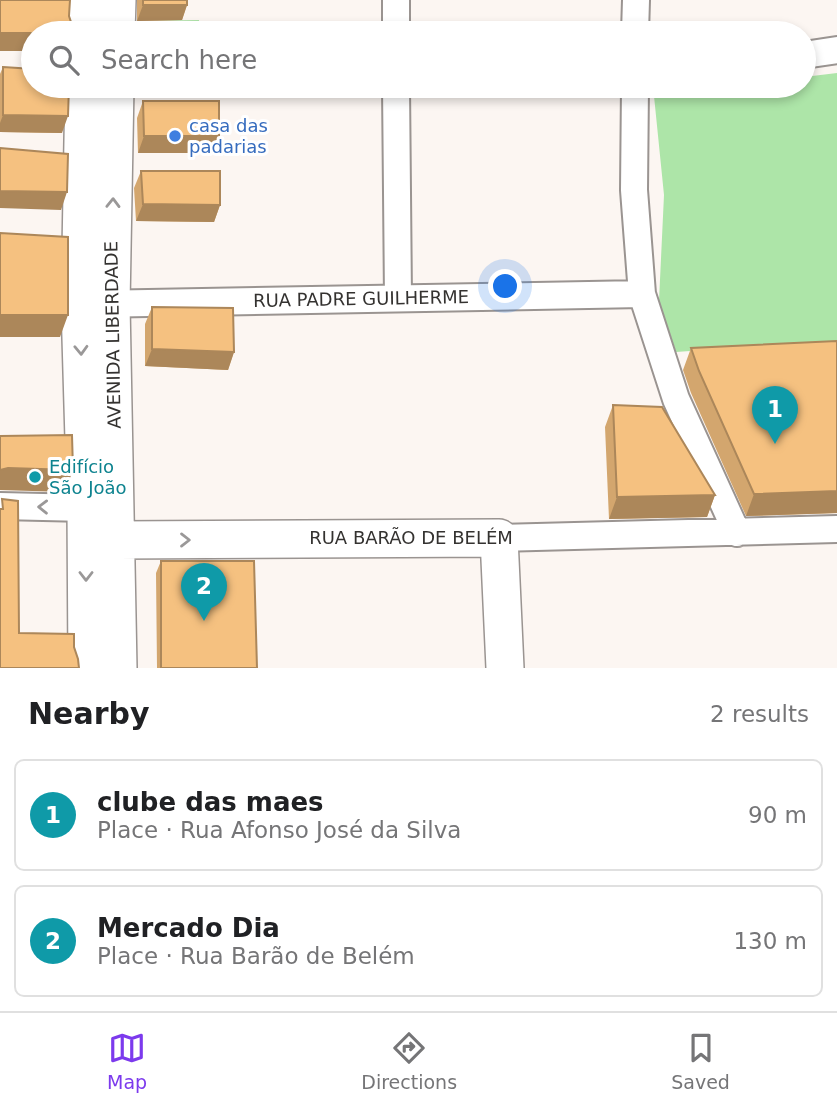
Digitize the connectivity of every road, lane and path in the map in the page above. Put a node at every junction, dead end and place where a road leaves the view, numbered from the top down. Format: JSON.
{"nodes":[{"id":1,"x":85,"y":0,"type":"edge"},
{"id":2,"x":117,"y":0,"type":"edge"},
{"id":3,"x":396,"y":0,"type":"edge"},
{"id":4,"x":636,"y":0,"type":"edge"},
{"id":5,"x":84,"y":21,"type":"edge"},
{"id":6,"x":116,"y":21,"type":"edge"},
{"id":7,"x":396,"y":21,"type":"edge"},
{"id":8,"x":635,"y":21,"type":"edge"},
{"id":9,"x":837,"y":50,"type":"edge"},
{"id":10,"x":816,"y":53,"type":"edge"},
{"id":11,"x":84,"y":98,"type":"edge"},
{"id":12,"x":114,"y":98,"type":"edge"},
{"id":13,"x":396,"y":98,"type":"edge"},
{"id":14,"x":635,"y":98,"type":"edge"},
{"id":15,"x":642,"y":294,"type":"junction"},
{"id":16,"x":398,"y":298,"type":"junction"},
{"id":17,"x":95,"y":304,"type":"junction"},
{"id":18,"x":0,"y":506,"type":"edge"},
{"id":19,"x":86,"y":508,"type":"junction"},
{"id":20,"x":837,"y":529,"type":"edge"},
{"id":21,"x":737,"y":533,"type":"junction"},
{"id":22,"x":499,"y":538,"type":"junction"},
{"id":23,"x":117,"y":540,"type":"junction"},
{"id":24,"x":87,"y":668,"type":"edge"},
{"id":25,"x":117,"y":668,"type":"edge"},
{"id":26,"x":505,"y":668,"type":"edge"}],
"edges":[{"from":1,"to":5,"type":"main road"},
{"from":2,"to":6,"type":"main road"},
{"from":3,"to":7,"type":"street"},
{"from":4,"to":8,"type":"street"},
{"from":9,"to":10,"type":"street"},
{"from":11,"to":17,"type":"main road","name":"AVENIDA LIBERDADE"},
{"from":17,"to":12,"type":"main road","name":"AVENIDA LIBERDADE","one_way":true},
{"from":13,"to":16,"type":"street"},
{"from":14,"to":15,"type":"street"},
{"from":15,"to":16,"type":"street","name":"RUA PADRE GUILHERME"},
{"from":15,"to":21,"type":"street"},
{"from":16,"to":17,"type":"street","name":"RUA PADRE GUILHERME"},
{"from":17,"to":19,"type":"main road","name":"AVENIDA LIBERDADE","one_way":true},
{"from":17,"to":23,"type":"main road","name":"AVENIDA LIBERDADE"},
{"from":19,"to":18,"type":"street","one_way":true},
{"from":19,"to":23,"type":"main road"},
{"from":19,"to":24,"type":"main road","name":"AVENIDA LIBERDADE","one_way":true},
{"from":20,"to":21,"type":"street","name":"RUA BARÃO DE BELÉM"},
{"from":21,"to":22,"type":"street","name":"RUA BARÃO DE BELÉM"},
{"from":23,"to":22,"type":"main road","name":"RUA BARÃO DE BELÉM","one_way":true},
{"from":22,"to":26,"type":"main road"},
{"from":23,"to":25,"type":"main road","name":"AVENIDA LIBERDADE"}]}
